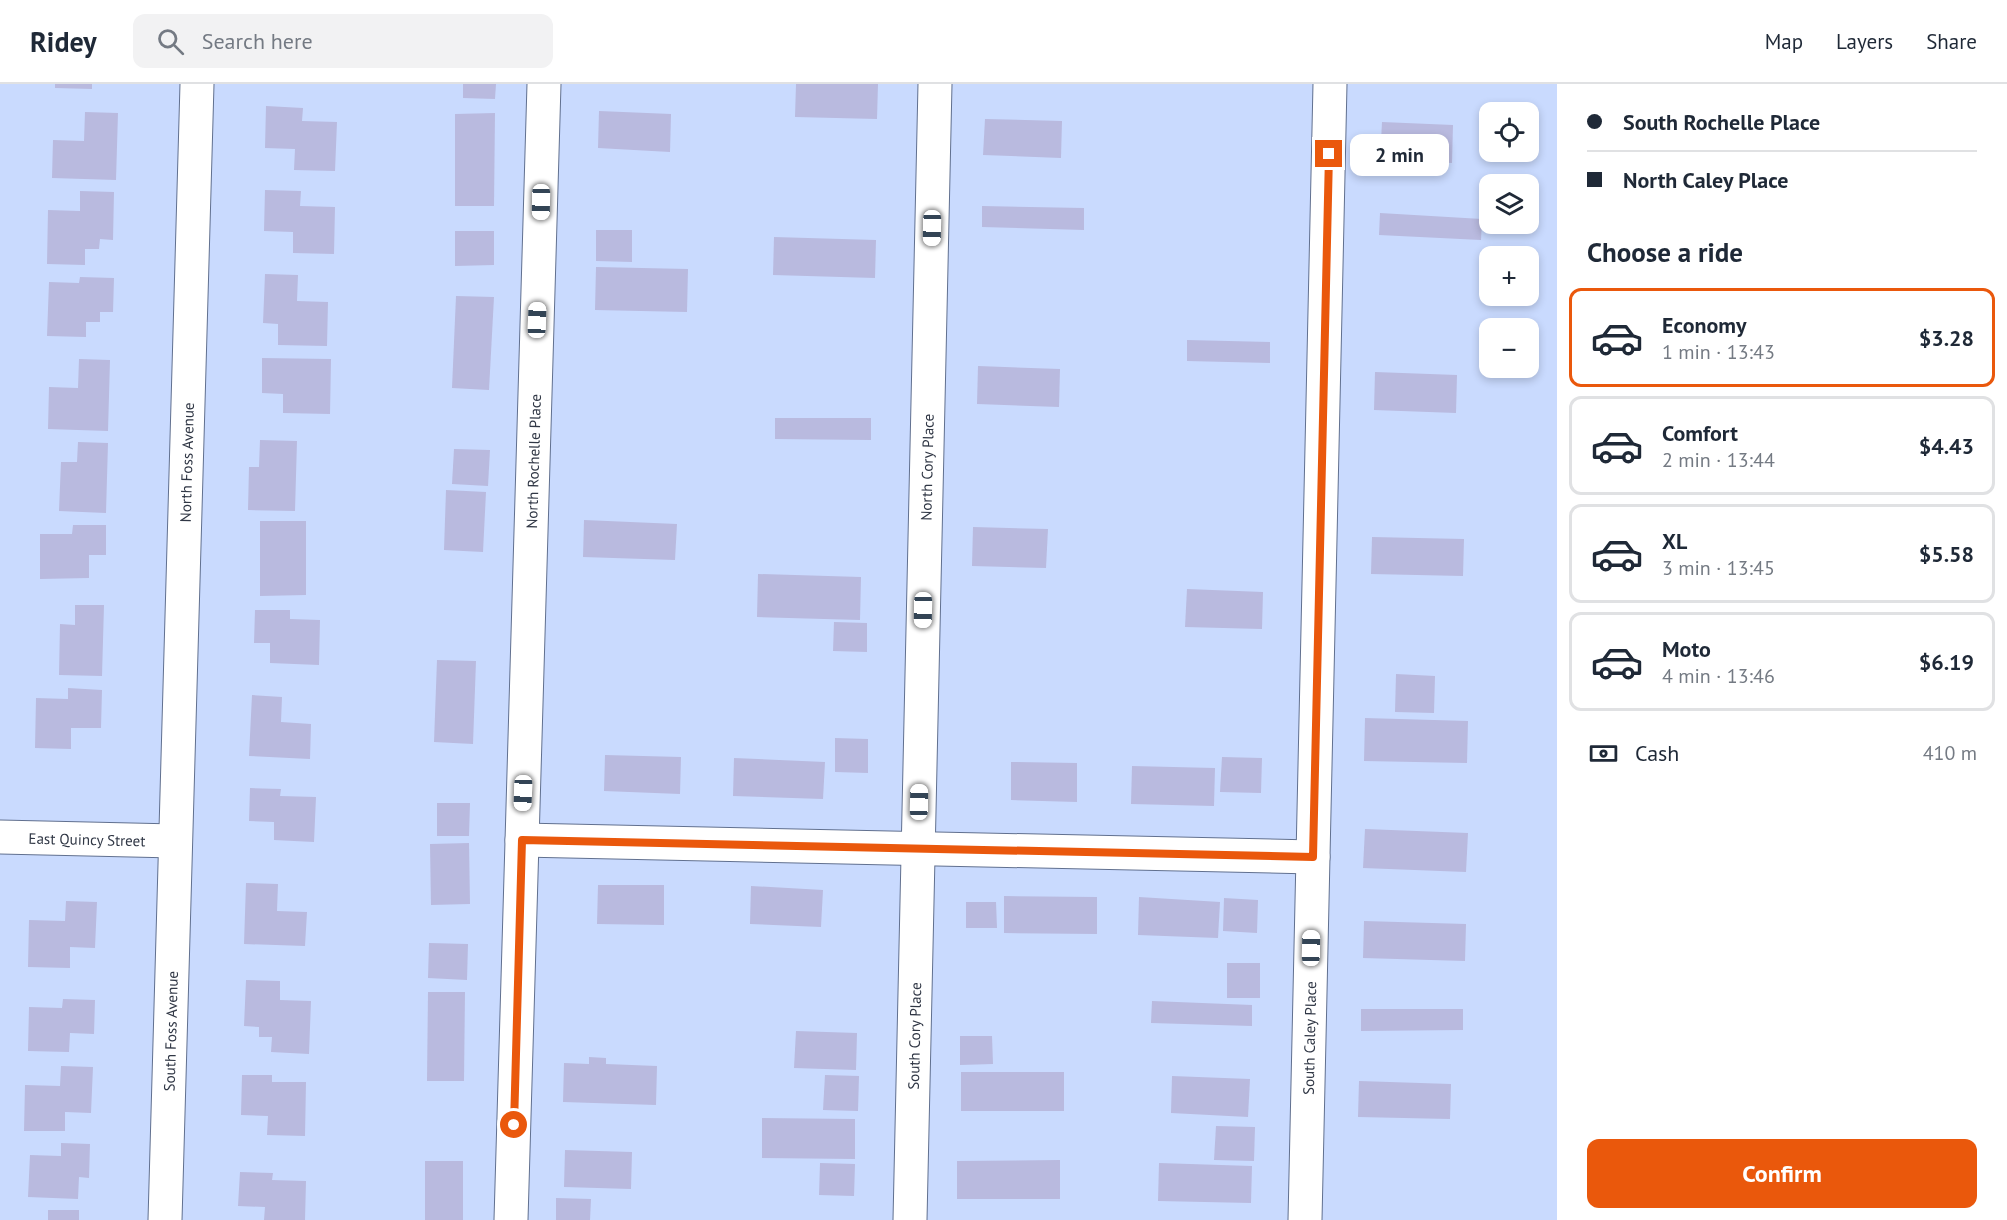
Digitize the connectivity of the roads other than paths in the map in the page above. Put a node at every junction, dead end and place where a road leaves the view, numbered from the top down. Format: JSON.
{"nodes":[{"id":1,"x":197,"y":84,"type":"edge"},
{"id":2,"x":544,"y":84,"type":"edge"},
{"id":3,"x":935,"y":84,"type":"edge"},
{"id":4,"x":1330,"y":84,"type":"edge"},
{"id":5,"x":0,"y":837,"type":"edge"},
{"id":6,"x":522,"y":840,"type":"junction"},
{"id":7,"x":175,"y":842,"type":"junction"},
{"id":8,"x":918,"y":850,"type":"junction"},
{"id":9,"x":1313,"y":857,"type":"junction"},
{"id":10,"x":165,"y":1220,"type":"edge"},
{"id":11,"x":512,"y":1220,"type":"edge"},
{"id":12,"x":910,"y":1220,"type":"edge"},
{"id":13,"x":1305,"y":1220,"type":"edge"}],
"edges":[{"from":1,"to":7,"type":"street","name":"North Foss Avenue"},
{"from":2,"to":6,"type":"street","name":"North Rochelle Place"},
{"from":3,"to":8,"type":"street","name":"North Cory Place"},
{"from":4,"to":9,"type":"street","name":"South Caley Place"},
{"from":5,"to":7,"type":"street","name":"East Quincy Street"},
{"from":6,"to":8,"type":"street"},
{"from":6,"to":11,"type":"street","name":"North Rochelle Place"},
{"from":7,"to":10,"type":"street","name":"South Foss Avenue"},
{"from":8,"to":9,"type":"street"},
{"from":8,"to":12,"type":"street","name":"South Cory Place"},
{"from":9,"to":13,"type":"street","name":"South Caley Place"}]}
